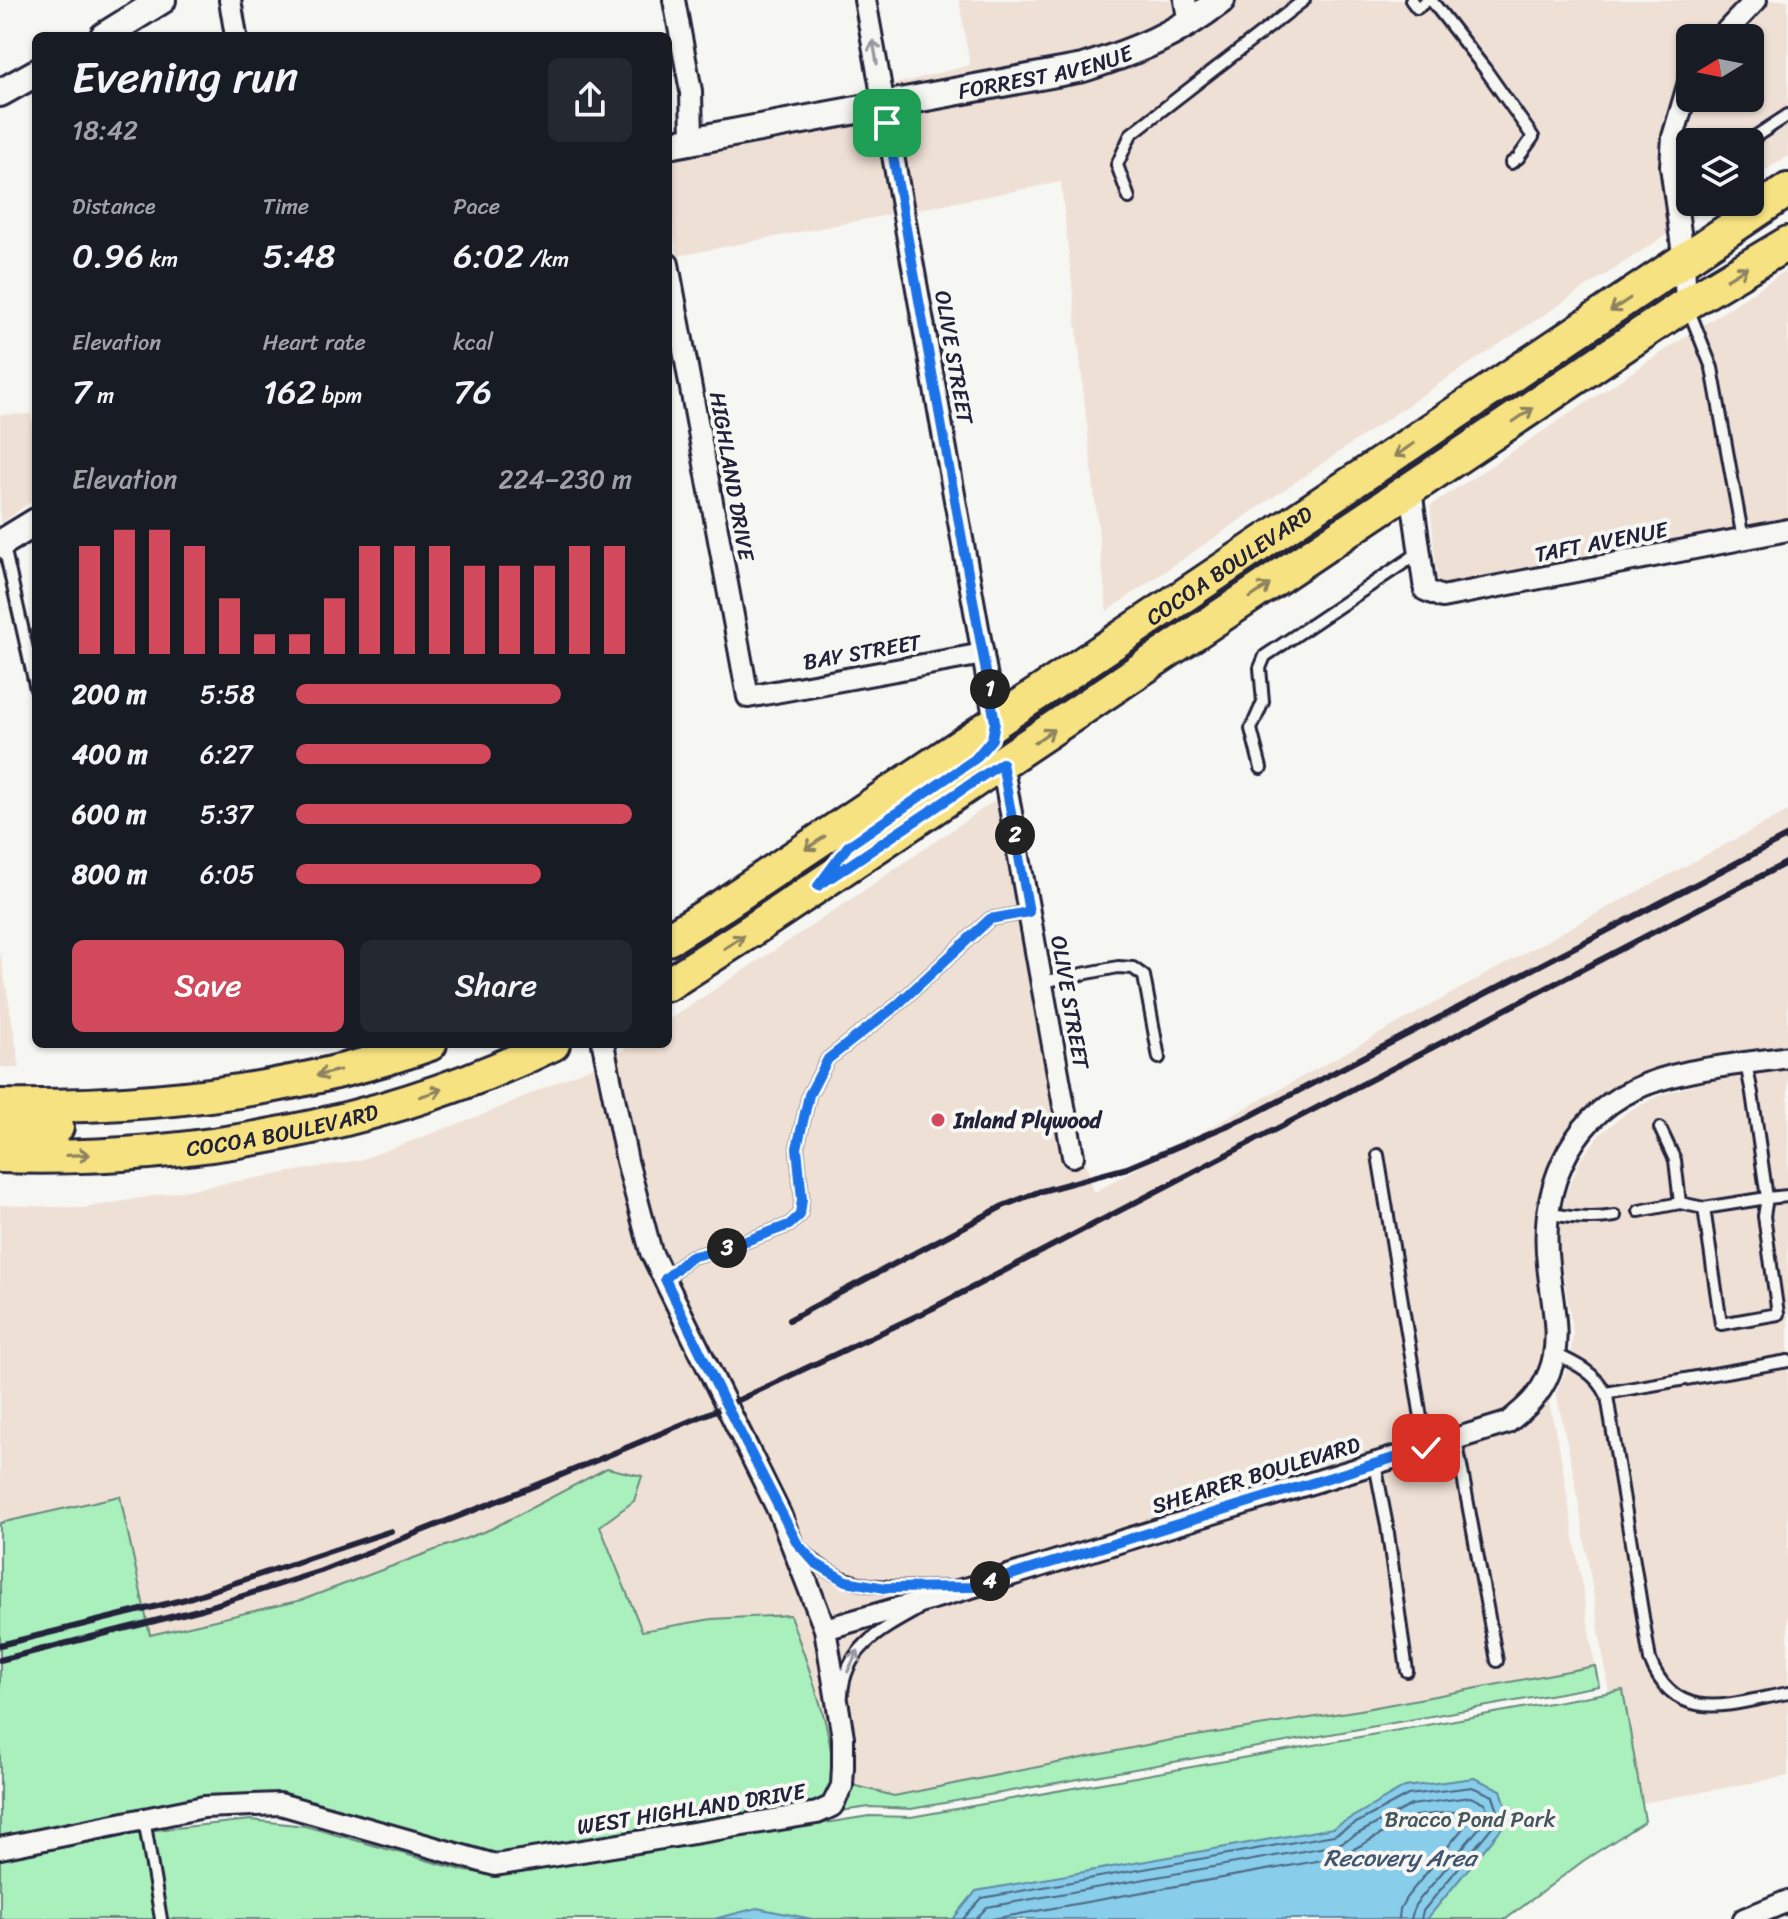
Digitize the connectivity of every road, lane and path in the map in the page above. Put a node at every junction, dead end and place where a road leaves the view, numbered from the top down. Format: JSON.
{"nodes":[{"id":1,"x":162,"y":0,"type":"edge"},
{"id":2,"x":230,"y":0,"type":"edge"},
{"id":3,"x":674,"y":0,"type":"edge"},
{"id":4,"x":865,"y":0,"type":"edge"},
{"id":5,"x":1221,"y":0,"type":"edge"},
{"id":6,"x":1304,"y":0,"type":"edge"},
{"id":7,"x":1411,"y":0,"type":"edge"},
{"id":8,"x":1429,"y":0,"type":"edge"},
{"id":9,"x":1756,"y":0,"type":"edge"},
{"id":10,"x":1187,"y":12,"type":"edge"},
{"id":11,"x":1733,"y":24,"type":"edge"},
{"id":12,"x":115,"y":32,"type":"edge"},
{"id":13,"x":235,"y":32,"type":"edge"},
{"id":14,"x":32,"y":75,"type":"edge"},
{"id":15,"x":0,"y":93,"type":"edge"},
{"id":16,"x":884,"y":105,"type":"junction"},
{"id":17,"x":1680,"y":112,"type":"edge"},
{"id":18,"x":1788,"y":115,"type":"edge"},
{"id":19,"x":1764,"y":131,"type":"edge"},
{"id":20,"x":680,"y":142,"type":"edge"},
{"id":21,"x":1676,"y":146,"type":"edge"},
{"id":22,"x":1511,"y":163,"type":"dead end"},
{"id":23,"x":1676,"y":187,"type":"edge"},
{"id":24,"x":1788,"y":190,"type":"edge"},
{"id":25,"x":1129,"y":198,"type":"dead end"},
{"id":26,"x":1676,"y":210,"type":"edge"},
{"id":27,"x":1677,"y":216,"type":"edge"},
{"id":28,"x":1788,"y":243,"type":"edge"},
{"id":29,"x":1684,"y":262,"type":"junction"},
{"id":30,"x":672,"y":286,"type":"edge"},
{"id":31,"x":1686,"y":304,"type":"junction"},
{"id":32,"x":1411,"y":490,"type":"junction"},
{"id":33,"x":32,"y":524,"type":"edge"},
{"id":34,"x":1788,"y":530,"type":"edge"},
{"id":35,"x":1743,"y":539,"type":"junction"},
{"id":36,"x":2,"y":543,"type":"edge"},
{"id":37,"x":1420,"y":552,"type":"junction"},
{"id":38,"x":1219,"y":573,"type":"junction"},
{"id":39,"x":983,"y":654,"type":"junction"},
{"id":40,"x":32,"y":672,"type":"edge"},
{"id":41,"x":748,"y":697,"type":"joint"},
{"id":42,"x":995,"y":722,"type":"junction"},
{"id":43,"x":1002,"y":763,"type":"junction"},
{"id":44,"x":1261,"y":768,"type":"dead end"},
{"id":45,"x":818,"y":886,"type":"junction"},
{"id":46,"x":1029,"y":912,"type":"junction"},
{"id":47,"x":672,"y":937,"type":"edge"},
{"id":48,"x":672,"y":981,"type":"edge"},
{"id":49,"x":1042,"y":982,"type":"junction"},
{"id":50,"x":404,"y":1048,"type":"edge"},
{"id":51,"x":543,"y":1048,"type":"edge"},
{"id":52,"x":604,"y":1048,"type":"edge"},
{"id":53,"x":365,"y":1054,"type":"edge"},
{"id":54,"x":1788,"y":1057,"type":"edge"},
{"id":55,"x":1159,"y":1058,"type":"dead end"},
{"id":56,"x":1746,"y":1064,"type":"junction"},
{"id":57,"x":229,"y":1092,"type":"junction"},
{"id":58,"x":0,"y":1106,"type":"edge"},
{"id":59,"x":1660,"y":1128,"type":"dead end"},
{"id":60,"x":0,"y":1130,"type":"edge"},
{"id":61,"x":1378,"y":1155,"type":"dead end"},
{"id":62,"x":0,"y":1156,"type":"edge"},
{"id":63,"x":1073,"y":1156,"type":"dead end"},
{"id":64,"x":1788,"y":1196,"type":"edge"},
{"id":65,"x":1767,"y":1198,"type":"junction"},
{"id":66,"x":1680,"y":1203,"type":"junction"},
{"id":67,"x":1548,"y":1206,"type":"junction"},
{"id":68,"x":1704,"y":1208,"type":"junction"},
{"id":69,"x":1639,"y":1211,"type":"dead end"},
{"id":70,"x":1615,"y":1216,"type":"dead end"},
{"id":71,"x":665,"y":1279,"type":"junction"},
{"id":72,"x":1783,"y":1315,"type":"edge"},
{"id":73,"x":1553,"y":1353,"type":"junction"},
{"id":74,"x":1788,"y":1361,"type":"edge"},
{"id":75,"x":1606,"y":1393,"type":"junction"},
{"id":76,"x":1456,"y":1439,"type":"junction"},
{"id":77,"x":1426,"y":1448,"type":"junction"},
{"id":78,"x":1375,"y":1464,"type":"junction"},
{"id":79,"x":780,"y":1514,"type":"junction"},
{"id":80,"x":972,"y":1587,"type":"junction"},
{"id":81,"x":825,"y":1629,"type":"junction"},
{"id":82,"x":1497,"y":1661,"type":"dead end"},
{"id":83,"x":1407,"y":1671,"type":"dead end"},
{"id":84,"x":1788,"y":1693,"type":"edge"},
{"id":85,"x":843,"y":1737,"type":"junction"},
{"id":86,"x":144,"y":1819,"type":"junction"},
{"id":87,"x":0,"y":1848,"type":"edge"},
{"id":88,"x":1788,"y":1901,"type":"edge"},
{"id":89,"x":161,"y":1919,"type":"edge"},
{"id":90,"x":1744,"y":1919,"type":"edge"}],
"edges":[{"from":1,"to":12,"type":"street"},
{"from":2,"to":13,"type":"street"},
{"from":3,"to":20,"type":"street"},
{"from":16,"to":4,"type":"street","name":"OLIVE STREET","one_way":true},
{"from":5,"to":10,"type":"street","name":"FORREST AVENUE"},
{"from":6,"to":25,"type":"lane"},
{"from":7,"to":8,"type":"lane"},
{"from":8,"to":22,"type":"lane"},
{"from":9,"to":11,"type":"street"},
{"from":10,"to":16,"type":"street","name":"FORREST AVENUE"},
{"from":14,"to":15,"type":"street"},
{"from":16,"to":20,"type":"street","name":"FORREST AVENUE"},
{"from":16,"to":39,"type":"street","name":"OLIVE STREET"},
{"from":17,"to":21,"type":"street"},
{"from":18,"to":19,"type":"lane"},
{"from":23,"to":26,"type":"street"},
{"from":24,"to":29,"type":"main road","name":"COCOA BOULEVARD"},
{"from":27,"to":29,"type":"street"},
{"from":31,"to":28,"type":"main road","name":"COCOA BOULEVARD","one_way":true},
{"from":29,"to":31,"type":"street"},
{"from":29,"to":38,"type":"main road","name":"COCOA BOULEVARD","one_way":true},
{"from":30,"to":41,"type":"street","name":"HIGHLAND DRIVE"},
{"from":32,"to":31,"type":"main road","name":"COCOA BOULEVARD","one_way":true},
{"from":31,"to":35,"type":"lane"},
{"from":32,"to":37,"type":"street"},
{"from":43,"to":32,"type":"main road","name":"COCOA BOULEVARD","one_way":true},
{"from":33,"to":36,"type":"street"},
{"from":34,"to":35,"type":"street","name":"TAFT AVENUE"},
{"from":35,"to":37,"type":"street","name":"TAFT AVENUE"},
{"from":36,"to":40,"type":"lane"},
{"from":37,"to":44,"type":"lane"},
{"from":38,"to":42,"type":"main road","name":"COCOA BOULEVARD"},
{"from":38,"to":43,"type":"main road"},
{"from":39,"to":41,"type":"street","name":"BAY STREET"},
{"from":39,"to":42,"type":"street","name":"OLIVE STREET"},
{"from":42,"to":45,"type":"main road"},
{"from":42,"to":47,"type":"main road","name":"COCOA BOULEVARD","one_way":true},
{"from":43,"to":45,"type":"main road","name":"COCOA BOULEVARD"},
{"from":43,"to":46,"type":"street","name":"OLIVE STREET"},
{"from":48,"to":45,"type":"main road","name":"COCOA BOULEVARD","one_way":true},
{"from":46,"to":49,"type":"street","name":"OLIVE STREET"},
{"from":46,"to":71,"type":"lane"},
{"from":49,"to":55,"type":"lane"},
{"from":49,"to":63,"type":"street","name":"OLIVE STREET"},
{"from":50,"to":53,"type":"main road","name":"COCOA BOULEVARD"},
{"from":62,"to":51,"type":"main road","name":"COCOA BOULEVARD","one_way":true},
{"from":52,"to":71,"type":"street","name":"WEST HIGHLAND DRIVE"},
{"from":53,"to":57,"type":"main road","name":"COCOA BOULEVARD","one_way":true},
{"from":54,"to":56,"type":"street","name":"SHEARER BOULEVARD"},
{"from":56,"to":65,"type":"lane"},
{"from":56,"to":67,"type":"street","name":"SHEARER BOULEVARD"},
{"from":57,"to":58,"type":"main road","name":"COCOA BOULEVARD"},
{"from":57,"to":60,"type":"main road"},
{"from":59,"to":66,"type":"lane"},
{"from":61,"to":77,"type":"lane"},
{"from":64,"to":65,"type":"lane"},
{"from":65,"to":68,"type":"lane"},
{"from":65,"to":72,"type":"lane"},
{"from":66,"to":68,"type":"lane"},
{"from":66,"to":69,"type":"lane"},
{"from":67,"to":70,"type":"lane"},
{"from":67,"to":73,"type":"street","name":"SHEARER BOULEVARD"},
{"from":68,"to":72,"type":"lane"},
{"from":71,"to":79,"type":"street","name":"WEST HIGHLAND DRIVE"},
{"from":73,"to":75,"type":"lane"},
{"from":73,"to":76,"type":"street","name":"SHEARER BOULEVARD"},
{"from":74,"to":75,"type":"lane"},
{"from":75,"to":84,"type":"lane"},
{"from":76,"to":77,"type":"street","name":"SHEARER BOULEVARD"},
{"from":76,"to":82,"type":"lane"},
{"from":77,"to":78,"type":"street","name":"SHEARER BOULEVARD"},
{"from":78,"to":80,"type":"street","name":"SHEARER BOULEVARD"},
{"from":78,"to":83,"type":"lane"},
{"from":79,"to":80,"type":"lane","name":"SHEARER BOULEVARD"},
{"from":79,"to":81,"type":"street","name":"WEST HIGHLAND DRIVE"},
{"from":80,"to":81,"type":"street","name":"SHEARER BOULEVARD"},
{"from":85,"to":80,"type":"lane","name":"SHEARER BOULEVARD","one_way":true},
{"from":81,"to":85,"type":"street","name":"WEST HIGHLAND DRIVE"},
{"from":85,"to":86,"type":"street","name":"WEST HIGHLAND DRIVE"},
{"from":86,"to":87,"type":"street","name":"WEST HIGHLAND DRIVE"},
{"from":86,"to":89,"type":"lane"},
{"from":88,"to":90,"type":"street"}]}
